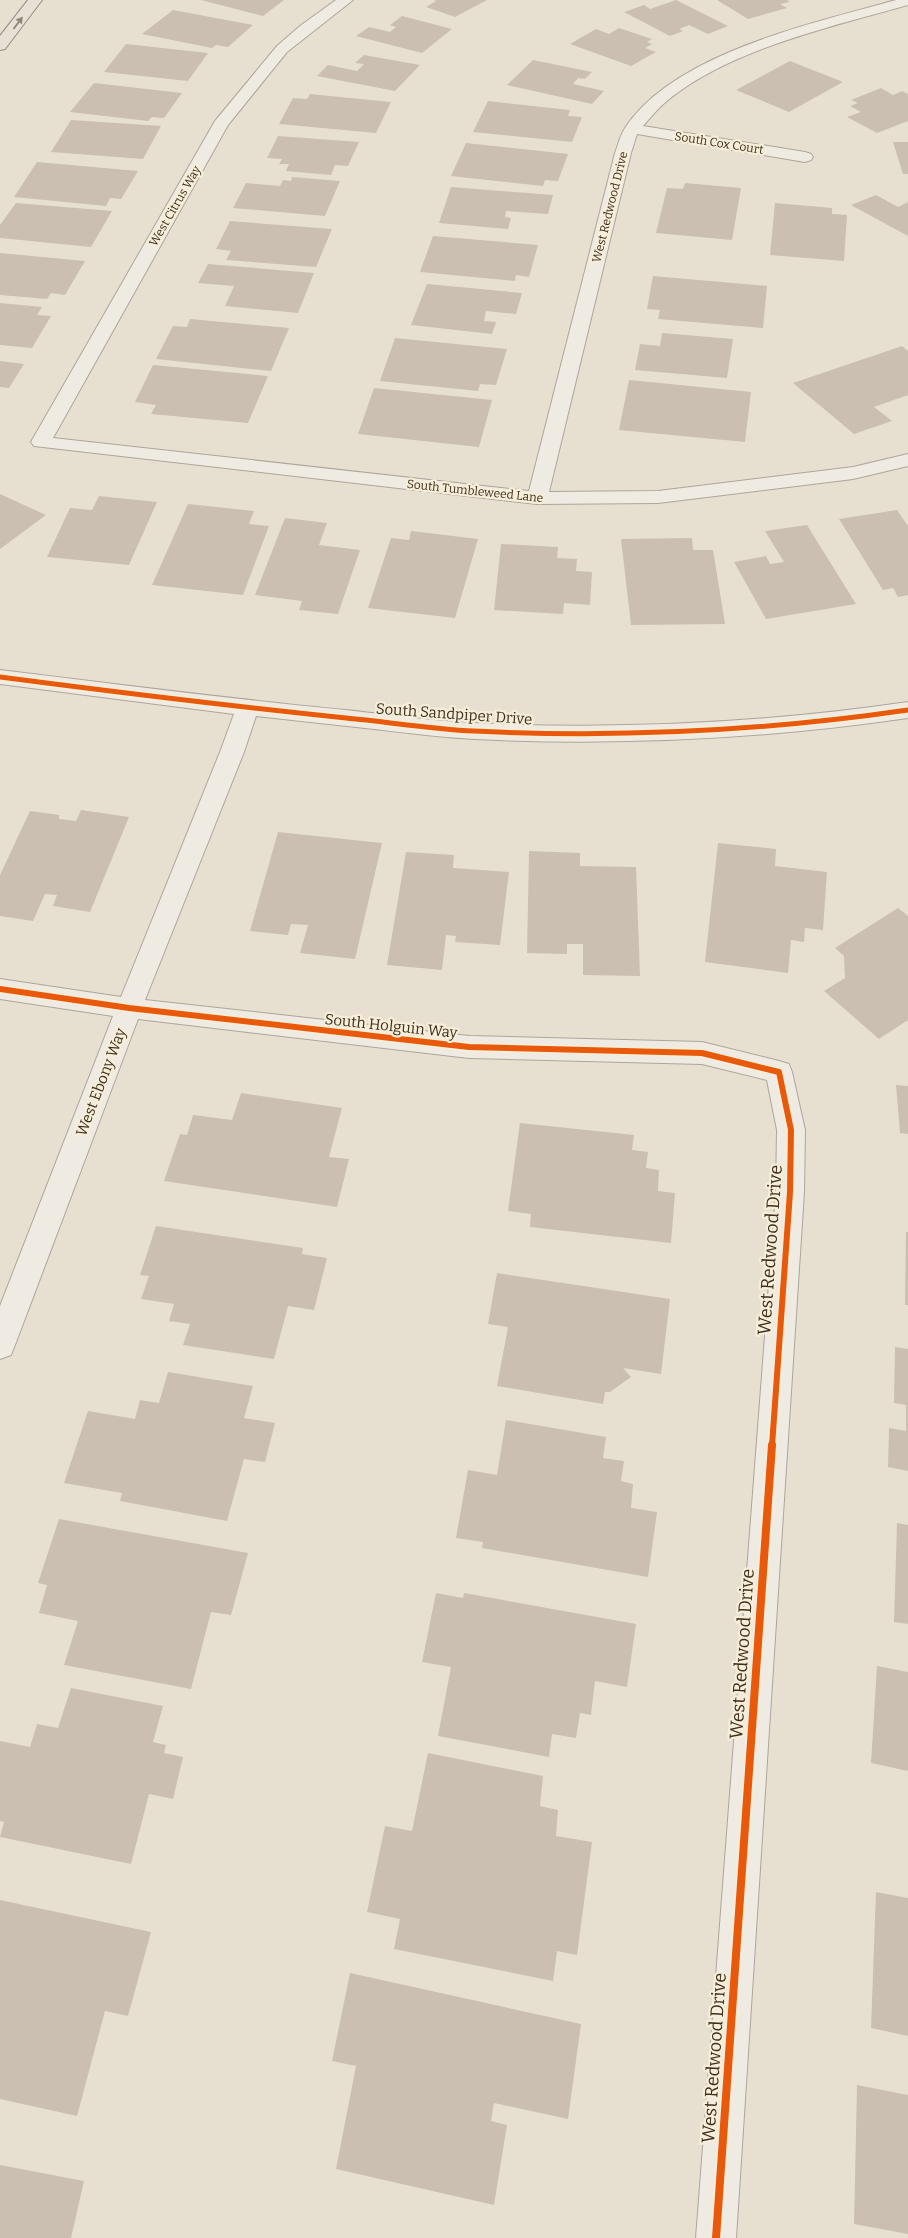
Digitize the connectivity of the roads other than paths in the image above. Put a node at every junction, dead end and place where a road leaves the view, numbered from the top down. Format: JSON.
{"nodes":[{"id":1,"x":35,"y":0,"type":"edge"},
{"id":2,"x":346,"y":0,"type":"edge"},
{"id":3,"x":908,"y":1,"type":"edge"},
{"id":4,"x":0,"y":46,"type":"edge"},
{"id":5,"x":633,"y":129,"type":"junction"},
{"id":6,"x":805,"y":157,"type":"dead end"},
{"id":7,"x":41,"y":442,"type":"joint"},
{"id":8,"x":908,"y":460,"type":"edge"},
{"id":9,"x":537,"y":498,"type":"junction"},
{"id":10,"x":0,"y":677,"type":"edge"},
{"id":11,"x":247,"y":708,"type":"junction"},
{"id":12,"x":908,"y":710,"type":"edge"},
{"id":13,"x":0,"y":989,"type":"edge"},
{"id":14,"x":130,"y":1008,"type":"junction"},
{"id":15,"x":779,"y":1072,"type":"joint"},
{"id":16,"x":0,"y":1345,"type":"edge"},
{"id":17,"x":716,"y":2238,"type":"edge"}],
"edges":[{"from":4,"to":1,"type":"main road","one_way":true},
{"from":2,"to":7,"type":"street","name":"West Citrus Way"},
{"from":3,"to":5,"type":"street","name":"West Redwood Drive"},
{"from":5,"to":6,"type":"street","name":"South Cox Court"},
{"from":5,"to":9,"type":"street","name":"West Redwood Drive"},
{"from":7,"to":9,"type":"street","name":"South Tumbleweed Lane"},
{"from":8,"to":9,"type":"street","name":"South Tumbleweed Lane"},
{"from":10,"to":11,"type":"street","name":"South Sandpiper Drive"},
{"from":11,"to":12,"type":"street","name":"South Sandpiper Drive"},
{"from":11,"to":14,"type":"street","name":"West Ebony Way"},
{"from":13,"to":14,"type":"street","name":"South Holguin Way"},
{"from":14,"to":15,"type":"street","name":"South Holguin Way"},
{"from":14,"to":16,"type":"street","name":"West Ebony Way"},
{"from":15,"to":17,"type":"street","name":"West Redwood Drive"}]}
